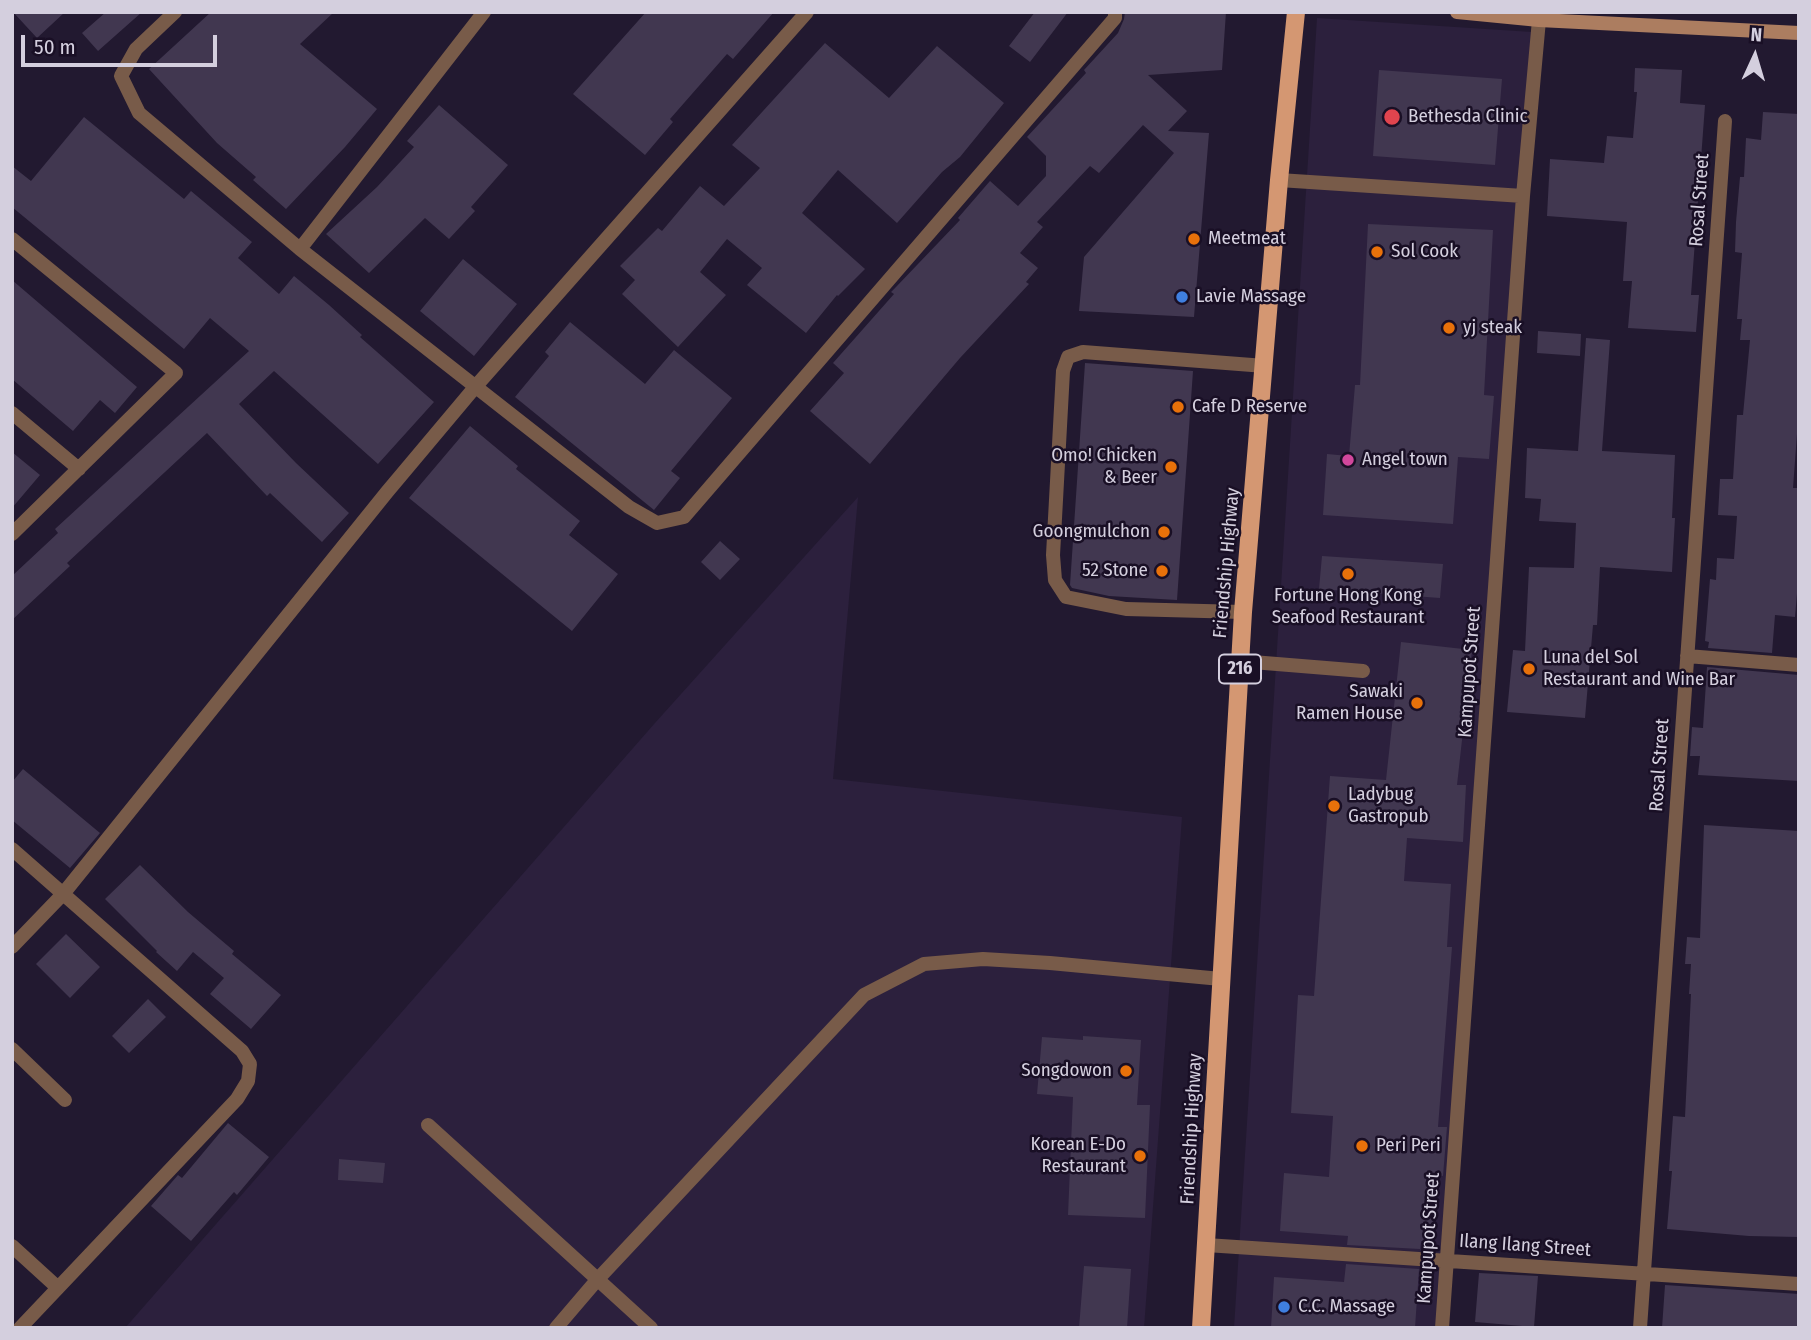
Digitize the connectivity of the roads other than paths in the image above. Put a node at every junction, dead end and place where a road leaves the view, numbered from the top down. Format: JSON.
{"nodes":[{"id":1,"x":174,"y":12,"type":"edge"},
{"id":2,"x":484,"y":12,"type":"edge"},
{"id":3,"x":807,"y":12,"type":"edge"},
{"id":4,"x":1115,"y":12,"type":"edge"},
{"id":5,"x":1296,"y":12,"type":"edge"},
{"id":6,"x":1457,"y":12,"type":"edge"},
{"id":7,"x":1539,"y":20,"type":"junction"},
{"id":8,"x":1799,"y":33,"type":"edge"},
{"id":9,"x":1725,"y":121,"type":"dead end"},
{"id":10,"x":1279,"y":180,"type":"junction"},
{"id":11,"x":1523,"y":196,"type":"junction"},
{"id":12,"x":12,"y":239,"type":"edge"},
{"id":13,"x":300,"y":249,"type":"junction"},
{"id":14,"x":1265,"y":366,"type":"junction"},
{"id":15,"x":476,"y":386,"type":"junction"},
{"id":16,"x":12,"y":412,"type":"edge"},
{"id":17,"x":79,"y":469,"type":"junction"},
{"id":18,"x":12,"y":534,"type":"edge"},
{"id":19,"x":1243,"y":612,"type":"junction"},
{"id":20,"x":1688,"y":656,"type":"junction"},
{"id":21,"x":1240,"y":661,"type":"junction"},
{"id":22,"x":1799,"y":665,"type":"edge"},
{"id":23,"x":1363,"y":671,"type":"dead end"},
{"id":24,"x":12,"y":849,"type":"edge"},
{"id":25,"x":63,"y":894,"type":"junction"},
{"id":26,"x":12,"y":947,"type":"edge"},
{"id":27,"x":1221,"y":979,"type":"junction"},
{"id":28,"x":12,"y":1049,"type":"edge"},
{"id":29,"x":65,"y":1100,"type":"dead end"},
{"id":30,"x":428,"y":1125,"type":"dead end"},
{"id":31,"x":1206,"y":1245,"type":"junction"},
{"id":32,"x":12,"y":1246,"type":"edge"},
{"id":33,"x":1447,"y":1259,"type":"junction"},
{"id":34,"x":1644,"y":1274,"type":"junction"},
{"id":35,"x":597,"y":1280,"type":"junction"},
{"id":36,"x":1799,"y":1284,"type":"edge"},
{"id":37,"x":57,"y":1287,"type":"junction"},
{"id":38,"x":20,"y":1328,"type":"edge"},
{"id":39,"x":556,"y":1328,"type":"edge"},
{"id":40,"x":651,"y":1328,"type":"edge"},
{"id":41,"x":1201,"y":1328,"type":"edge"},
{"id":42,"x":1443,"y":1328,"type":"edge"},
{"id":43,"x":1640,"y":1328,"type":"edge"}],
"edges":[{"from":1,"to":13,"type":"street"},
{"from":2,"to":13,"type":"street"},
{"from":3,"to":15,"type":"street"},
{"from":4,"to":15,"type":"street"},
{"from":5,"to":10,"type":"main road","name":"Friendship Highway","number":"216"},
{"from":6,"to":7,"type":"main road"},
{"from":7,"to":8,"type":"main road"},
{"from":7,"to":11,"type":"street","name":"Kampupot Street"},
{"from":9,"to":20,"type":"street","name":"Rosal Street"},
{"from":10,"to":11,"type":"street"},
{"from":10,"to":14,"type":"main road","name":"Friendship Highway","number":"216"},
{"from":11,"to":33,"type":"street","name":"Kampupot Street"},
{"from":12,"to":17,"type":"street"},
{"from":13,"to":15,"type":"street"},
{"from":14,"to":19,"type":"main road","name":"Friendship Highway","number":"216"},
{"from":14,"to":19,"type":"street"},
{"from":15,"to":25,"type":"street"},
{"from":16,"to":17,"type":"street"},
{"from":17,"to":18,"type":"street"},
{"from":19,"to":21,"type":"main road","name":"Friendship Highway","number":"216"},
{"from":20,"to":22,"type":"street"},
{"from":20,"to":34,"type":"street","name":"Rosal Street"},
{"from":21,"to":23,"type":"street"},
{"from":21,"to":27,"type":"main road","name":"Friendship Highway","number":"216"},
{"from":24,"to":25,"type":"street"},
{"from":25,"to":26,"type":"street"},
{"from":25,"to":37,"type":"street"},
{"from":27,"to":31,"type":"main road","name":"Friendship Highway","number":"216"},
{"from":27,"to":35,"type":"street"},
{"from":28,"to":29,"type":"street"},
{"from":30,"to":35,"type":"street"},
{"from":31,"to":33,"type":"street","name":"Ilang Ilang Street"},
{"from":31,"to":41,"type":"main road","name":"Friendship Highway","number":"216"},
{"from":32,"to":37,"type":"street"},
{"from":33,"to":34,"type":"street","name":"Ilang Ilang Street"},
{"from":33,"to":42,"type":"street","name":"Kampupot Street"},
{"from":34,"to":36,"type":"street","name":"Ilang Ilang Street"},
{"from":34,"to":43,"type":"street","name":"Rosal Street"},
{"from":35,"to":39,"type":"street"},
{"from":35,"to":40,"type":"street"},
{"from":37,"to":38,"type":"street"}]}
